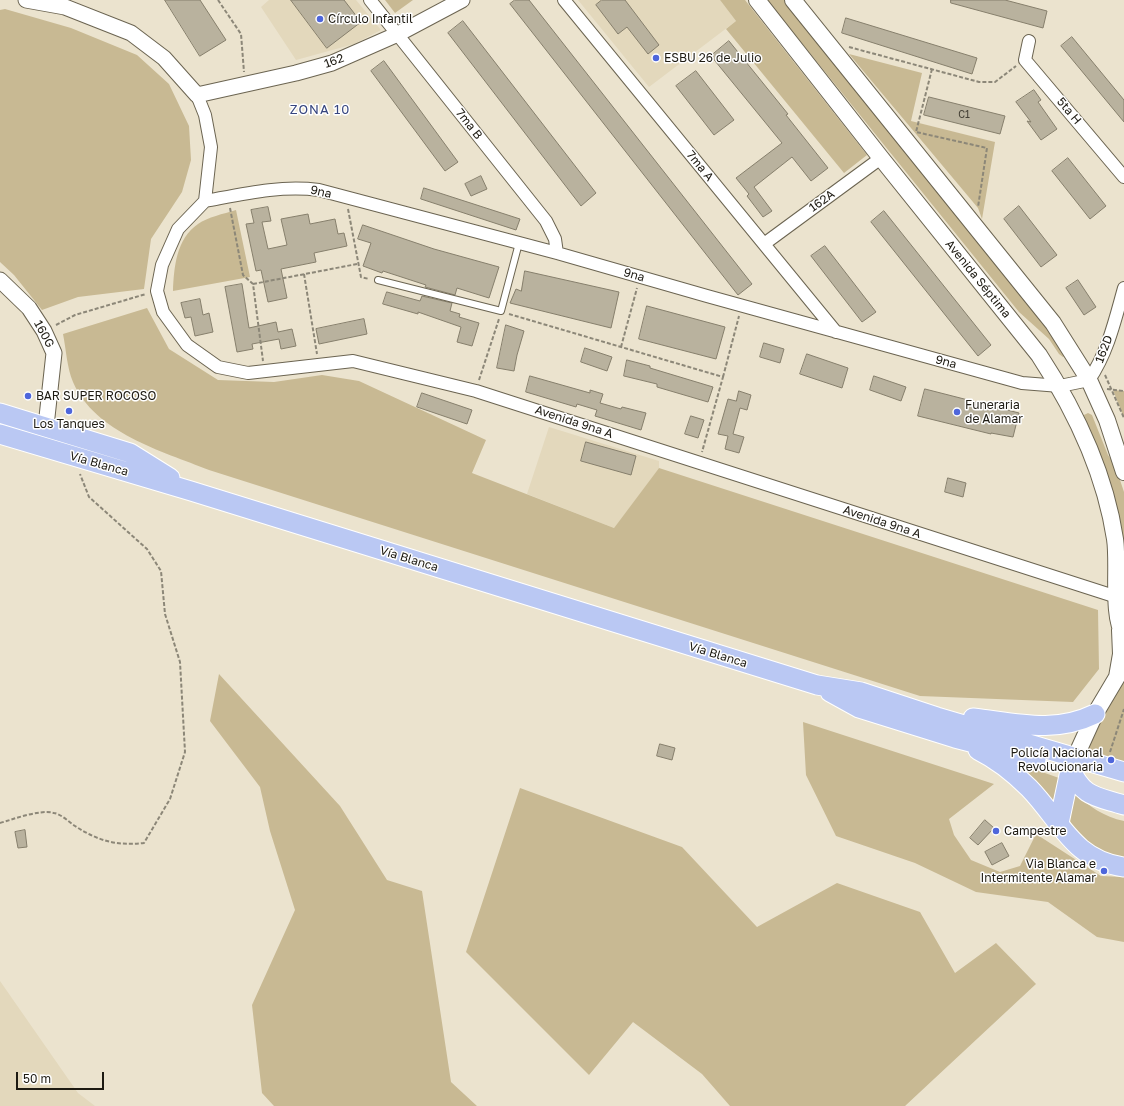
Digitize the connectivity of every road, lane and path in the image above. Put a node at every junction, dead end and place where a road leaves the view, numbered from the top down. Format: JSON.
{"nodes":[{"id":1,"x":26,"y":0,"type":"edge"},
{"id":2,"x":218,"y":0,"type":"edge"},
{"id":3,"x":370,"y":0,"type":"edge"},
{"id":4,"x":462,"y":0,"type":"edge"},
{"id":5,"x":564,"y":0,"type":"edge"},
{"id":6,"x":757,"y":0,"type":"edge"},
{"id":7,"x":795,"y":1,"type":"edge"},
{"id":8,"x":398,"y":34,"type":"junction"},
{"id":9,"x":1029,"y":41,"type":"dead end"},
{"id":10,"x":847,"y":46,"type":"dead end"},
{"id":11,"x":1026,"y":60,"type":"junction"},
{"id":12,"x":932,"y":69,"type":"junction"},
{"id":13,"x":245,"y":84,"type":"junction"},
{"id":14,"x":198,"y":95,"type":"junction"},
{"id":15,"x":881,"y":158,"type":"junction"},
{"id":16,"x":1124,"y":177,"type":"edge"},
{"id":17,"x":228,"y":197,"type":"junction"},
{"id":18,"x":347,"y":198,"type":"junction"},
{"id":19,"x":205,"y":201,"type":"junction"},
{"id":20,"x":978,"y":208,"type":"dead end"},
{"id":21,"x":519,"y":243,"type":"junction"},
{"id":22,"x":764,"y":244,"type":"junction"},
{"id":23,"x":557,"y":252,"type":"junction"},
{"id":24,"x":357,"y":264,"type":"junction"},
{"id":25,"x":304,"y":274,"type":"junction"},
{"id":26,"x":640,"y":277,"type":"junction"},
{"id":27,"x":0,"y":280,"type":"edge"},
{"id":28,"x":378,"y":280,"type":"joint"},
{"id":29,"x":253,"y":284,"type":"junction"},
{"id":30,"x":1124,"y":288,"type":"edge"},
{"id":31,"x":157,"y":291,"type":"junction"},
{"id":32,"x":741,"y":306,"type":"junction"},
{"id":33,"x":501,"y":311,"type":"junction"},
{"id":34,"x":44,"y":331,"type":"junction"},
{"id":35,"x":836,"y":332,"type":"junction"},
{"id":36,"x":621,"y":347,"type":"junction"},
{"id":37,"x":318,"y":364,"type":"junction"},
{"id":38,"x":264,"y":371,"type":"junction"},
{"id":39,"x":724,"y":377,"type":"junction"},
{"id":40,"x":1090,"y":380,"type":"junction"},
{"id":41,"x":1060,"y":386,"type":"junction"},
{"id":42,"x":476,"y":391,"type":"junction"},
{"id":43,"x":0,"y":413,"type":"edge"},
{"id":44,"x":46,"y":426,"type":"junction"},
{"id":45,"x":0,"y":434,"type":"edge"},
{"id":46,"x":72,"y":456,"type":"junction"},
{"id":47,"x":699,"y":463,"type":"junction"},
{"id":48,"x":1124,"y":472,"type":"edge"},
{"id":49,"x":191,"y":491,"type":"junction"},
{"id":50,"x":1121,"y":594,"type":"edge"},
{"id":51,"x":1122,"y":632,"type":"edge"},
{"id":52,"x":1122,"y":667,"type":"edge"},
{"id":53,"x":817,"y":685,"type":"junction"},
{"id":54,"x":1124,"y":709,"type":"edge"},
{"id":55,"x":926,"y":713,"type":"junction"},
{"id":56,"x":1095,"y":714,"type":"junction"},
{"id":57,"x":956,"y":738,"type":"junction"},
{"id":58,"x":1073,"y":763,"type":"junction"},
{"id":59,"x":1105,"y":767,"type":"junction"},
{"id":60,"x":1124,"y":772,"type":"edge"},
{"id":61,"x":1124,"y":784,"type":"edge"},
{"id":62,"x":1124,"y":805,"type":"edge"},
{"id":63,"x":0,"y":823,"type":"edge"},
{"id":64,"x":1059,"y":823,"type":"junction"},
{"id":65,"x":1124,"y":868,"type":"edge"}],
"edges":[{"from":1,"to":14,"type":"street"},
{"from":2,"to":13,"type":"path"},
{"from":3,"to":8,"type":"street","name":"7ma B"},
{"from":4,"to":8,"type":"street","name":"162"},
{"from":5,"to":22,"type":"street","name":"7ma A"},
{"from":6,"to":15,"type":"main road","name":"Avenida Séptima"},
{"from":7,"to":40,"type":"main road"},
{"from":8,"to":13,"type":"street","name":"162"},
{"from":8,"to":23,"type":"street","name":"7ma B"},
{"from":9,"to":11,"type":"street"},
{"from":10,"to":12,"type":"path"},
{"from":11,"to":12,"type":"path"},
{"from":11,"to":16,"type":"street","name":"5ta H"},
{"from":12,"to":20,"type":"path"},
{"from":13,"to":14,"type":"street","name":"162"},
{"from":14,"to":19,"type":"street"},
{"from":15,"to":22,"type":"street","name":"162A"},
{"from":15,"to":41,"type":"main road","name":"Avenida Séptima"},
{"from":17,"to":18,"type":"street","name":"9na"},
{"from":17,"to":19,"type":"street","name":"9na"},
{"from":17,"to":29,"type":"path"},
{"from":18,"to":21,"type":"street","name":"9na"},
{"from":18,"to":24,"type":"path"},
{"from":19,"to":31,"type":"street","name":"Avenida 9na A"},
{"from":21,"to":23,"type":"street","name":"9na"},
{"from":21,"to":33,"type":"lane"},
{"from":22,"to":35,"type":"street","name":"7ma A"},
{"from":23,"to":26,"type":"street","name":"9na"},
{"from":24,"to":25,"type":"path"},
{"from":24,"to":28,"type":"path"},
{"from":25,"to":29,"type":"path"},
{"from":25,"to":37,"type":"path"},
{"from":26,"to":32,"type":"street","name":"9na"},
{"from":26,"to":36,"type":"path"},
{"from":27,"to":34,"type":"street","name":"160G"},
{"from":28,"to":33,"type":"lane"},
{"from":29,"to":38,"type":"path"},
{"from":30,"to":40,"type":"street","name":"162D"},
{"from":31,"to":34,"type":"path"},
{"from":31,"to":38,"type":"street","name":"Avenida 9na A"},
{"from":32,"to":35,"type":"street","name":"9na"},
{"from":32,"to":39,"type":"path"},
{"from":33,"to":36,"type":"path"},
{"from":33,"to":42,"type":"path"},
{"from":34,"to":44,"type":"street","name":"160G"},
{"from":35,"to":41,"type":"street","name":"9na"},
{"from":36,"to":39,"type":"path"},
{"from":37,"to":38,"type":"street","name":"Avenida 9na A"},
{"from":37,"to":42,"type":"street","name":"Avenida 9na A"},
{"from":39,"to":47,"type":"path"},
{"from":40,"to":41,"type":"street"},
{"from":40,"to":48,"type":"main road"},
{"from":41,"to":50,"type":"main road","name":"Avenida Séptima"},
{"from":42,"to":47,"type":"street","name":"Avenida 9na A"},
{"from":43,"to":44,"type":"highway"},
{"from":44,"to":49,"type":"highway"},
{"from":45,"to":46,"type":"highway","name":"Vía Blanca"},
{"from":46,"to":49,"type":"highway","name":"Vía Blanca"},
{"from":46,"to":63,"type":"path"},
{"from":47,"to":50,"type":"street","name":"Avenida 9na A"},
{"from":49,"to":53,"type":"highway","name":"Vía Blanca"},
{"from":50,"to":51,"type":"main road","name":"Avenida Séptima"},
{"from":51,"to":52,"type":"main road","name":"Avenida Séptima"},
{"from":52,"to":56,"type":"main road","name":"Avenida Séptima"},
{"from":53,"to":55,"type":"highway","name":"Vía Blanca"},
{"from":53,"to":57,"type":"highway","name":"Vía Blanca"},
{"from":54,"to":59,"type":"path"},
{"from":55,"to":56,"type":"highway"},
{"from":55,"to":58,"type":"highway","name":"Vía Blanca"},
{"from":56,"to":58,"type":"main road","name":"Avenida Séptima"},
{"from":57,"to":58,"type":"highway","name":"Vía Blanca"},
{"from":57,"to":64,"type":"highway"},
{"from":58,"to":59,"type":"highway","name":"Vía Blanca"},
{"from":58,"to":61,"type":"highway","name":"Vía Blanca"},
{"from":58,"to":62,"type":"highway"},
{"from":58,"to":64,"type":"highway"},
{"from":59,"to":60,"type":"highway","name":"Vía Blanca"},
{"from":64,"to":65,"type":"highway"}]}
